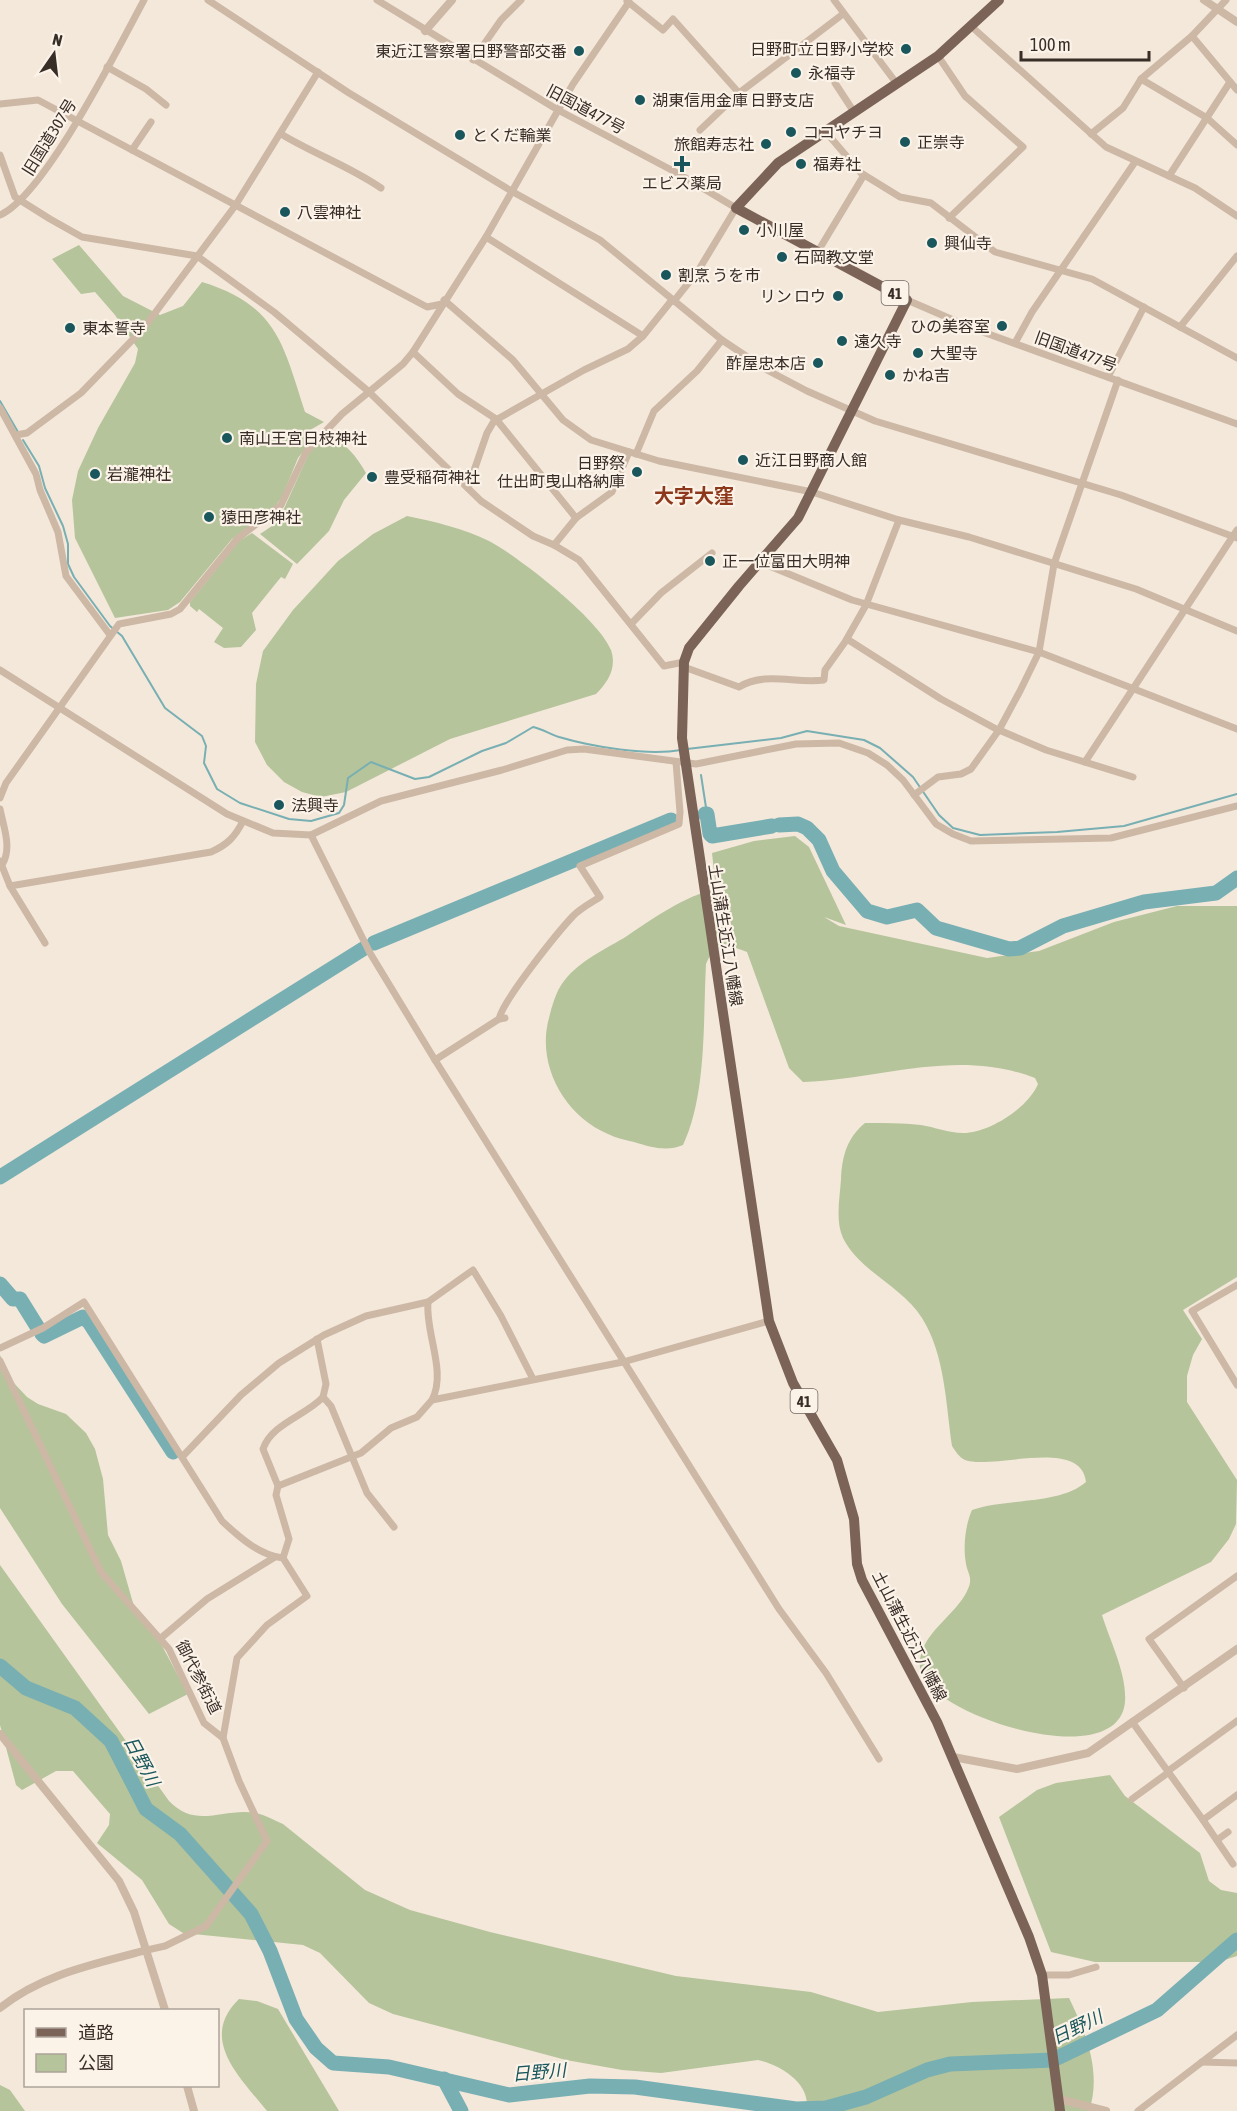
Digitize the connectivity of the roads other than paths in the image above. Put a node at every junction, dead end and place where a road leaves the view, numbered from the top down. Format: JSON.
{"nodes":[{"id":1,"x":144,"y":0,"type":"edge"},
{"id":2,"x":208,"y":0,"type":"edge"},
{"id":3,"x":377,"y":0,"type":"edge"},
{"id":4,"x":452,"y":0,"type":"edge"},
{"id":5,"x":521,"y":0,"type":"edge"},
{"id":6,"x":834,"y":0,"type":"edge"},
{"id":7,"x":999,"y":0,"type":"edge"},
{"id":8,"x":1204,"y":0,"type":"edge"},
{"id":9,"x":1226,"y":0,"type":"edge"},
{"id":10,"x":628,"y":1,"type":"edge"},
{"id":11,"x":1218,"y":9,"type":"junction"},
{"id":12,"x":843,"y":14,"type":"junction"},
{"id":13,"x":1237,"y":22,"type":"edge"},
{"id":14,"x":972,"y":27,"type":"junction"},
{"id":15,"x":425,"y":30,"type":"junction"},
{"id":16,"x":1192,"y":36,"type":"junction"},
{"id":17,"x":938,"y":56,"type":"junction"},
{"id":18,"x":473,"y":60,"type":"junction"},
{"id":19,"x":107,"y":67,"type":"junction"},
{"id":20,"x":318,"y":72,"type":"junction"},
{"id":21,"x":1141,"y":80,"type":"junction"},
{"id":22,"x":1230,"y":82,"type":"junction"},
{"id":23,"x":835,"y":83,"type":"dead end"},
{"id":24,"x":897,"y":84,"type":"junction"},
{"id":25,"x":1237,"y":90,"type":"edge"},
{"id":26,"x":739,"y":93,"type":"junction"},
{"id":27,"x":0,"y":104,"type":"edge"},
{"id":28,"x":166,"y":105,"type":"dead end"},
{"id":29,"x":558,"y":110,"type":"junction"},
{"id":30,"x":854,"y":112,"type":"junction"},
{"id":31,"x":1207,"y":118,"type":"junction"},
{"id":32,"x":76,"y":120,"type":"junction"},
{"id":33,"x":152,"y":122,"type":"dead end"},
{"id":34,"x":700,"y":130,"type":"dead end"},
{"id":35,"x":825,"y":131,"type":"junction"},
{"id":36,"x":281,"y":134,"type":"junction"},
{"id":37,"x":1091,"y":134,"type":"junction"},
{"id":38,"x":1237,"y":146,"type":"edge"},
{"id":39,"x":132,"y":150,"type":"junction"},
{"id":40,"x":0,"y":155,"type":"edge"},
{"id":41,"x":1136,"y":162,"type":"junction"},
{"id":42,"x":864,"y":175,"type":"junction"},
{"id":43,"x":1169,"y":176,"type":"junction"},
{"id":44,"x":381,"y":188,"type":"dead end"},
{"id":45,"x":513,"y":192,"type":"junction"},
{"id":46,"x":21,"y":202,"type":"junction"},
{"id":47,"x":235,"y":206,"type":"junction"},
{"id":48,"x":736,"y":208,"type":"junction"},
{"id":49,"x":0,"y":215,"type":"edge"},
{"id":50,"x":1237,"y":216,"type":"edge"},
{"id":51,"x":949,"y":218,"type":"junction"},
{"id":52,"x":486,"y":237,"type":"junction"},
{"id":53,"x":817,"y":253,"type":"junction"},
{"id":54,"x":197,"y":256,"type":"junction"},
{"id":55,"x":1237,"y":256,"type":"edge"},
{"id":56,"x":1062,"y":269,"type":"junction"},
{"id":57,"x":673,"y":300,"type":"junction"},
{"id":58,"x":907,"y":300,"type":"junction"},
{"id":59,"x":443,"y":302,"type":"junction"},
{"id":60,"x":1144,"y":307,"type":"junction"},
{"id":61,"x":1180,"y":327,"type":"junction"},
{"id":62,"x":644,"y":336,"type":"junction"},
{"id":63,"x":722,"y":340,"type":"junction"},
{"id":64,"x":1015,"y":343,"type":"junction"},
{"id":65,"x":413,"y":352,"type":"junction"},
{"id":66,"x":1237,"y":357,"type":"edge"},
{"id":67,"x":1108,"y":376,"type":"junction"},
{"id":68,"x":1118,"y":380,"type":"junction"},
{"id":69,"x":368,"y":391,"type":"junction"},
{"id":70,"x":542,"y":393,"type":"junction"},
{"id":71,"x":0,"y":408,"type":"edge"},
{"id":72,"x":850,"y":412,"type":"junction"},
{"id":73,"x":496,"y":419,"type":"junction"},
{"id":74,"x":1237,"y":424,"type":"edge"},
{"id":75,"x":16,"y":435,"type":"junction"},
{"id":76,"x":633,"y":453,"type":"junction"},
{"id":77,"x":1082,"y":483,"type":"junction"},
{"id":78,"x":468,"y":488,"type":"junction"},
{"id":79,"x":812,"y":492,"type":"junction"},
{"id":80,"x":576,"y":518,"type":"junction"},
{"id":81,"x":899,"y":520,"type":"junction"},
{"id":82,"x":1236,"y":535,"type":"edge"},
{"id":83,"x":554,"y":545,"type":"junction"},
{"id":84,"x":712,"y":553,"type":"dead end"},
{"id":85,"x":762,"y":562,"type":"junction"},
{"id":86,"x":1054,"y":564,"type":"junction"},
{"id":87,"x":866,"y":604,"type":"junction"},
{"id":88,"x":1186,"y":609,"type":"junction"},
{"id":89,"x":631,"y":624,"type":"junction"},
{"id":90,"x":1237,"y":631,"type":"edge"},
{"id":91,"x":111,"y":634,"type":"junction"},
{"id":92,"x":847,"y":639,"type":"junction"},
{"id":93,"x":1039,"y":652,"type":"junction"},
{"id":94,"x":684,"y":664,"type":"junction"},
{"id":95,"x":0,"y":670,"type":"edge"},
{"id":96,"x":1132,"y":687,"type":"junction"},
{"id":97,"x":60,"y":706,"type":"junction"},
{"id":98,"x":1237,"y":729,"type":"edge"},
{"id":99,"x":998,"y":730,"type":"junction"},
{"id":100,"x":682,"y":761,"type":"junction"},
{"id":101,"x":1085,"y":762,"type":"junction"},
{"id":102,"x":1133,"y":777,"type":"dead end"},
{"id":103,"x":916,"y":794,"type":"junction"},
{"id":104,"x":0,"y":798,"type":"edge"},
{"id":105,"x":1237,"y":806,"type":"edge"},
{"id":106,"x":0,"y":809,"type":"edge"},
{"id":107,"x":243,"y":821,"type":"junction"},
{"id":108,"x":311,"y":834,"type":"junction"},
{"id":109,"x":1,"y":862,"type":"edge"},
{"id":110,"x":10,"y":885,"type":"junction"},
{"id":111,"x":45,"y":943,"type":"dead end"},
{"id":112,"x":435,"y":1060,"type":"junction"},
{"id":113,"x":1237,"y":1285,"type":"edge"},
{"id":114,"x":428,"y":1302,"type":"junction"},
{"id":115,"x":769,"y":1321,"type":"junction"},
{"id":116,"x":317,"y":1340,"type":"junction"},
{"id":117,"x":0,"y":1348,"type":"edge"},
{"id":118,"x":0,"y":1360,"type":"edge"},
{"id":119,"x":623,"y":1362,"type":"junction"},
{"id":120,"x":533,"y":1379,"type":"junction"},
{"id":121,"x":1237,"y":1385,"type":"edge"},
{"id":122,"x":323,"y":1397,"type":"junction"},
{"id":123,"x":432,"y":1400,"type":"junction"},
{"id":124,"x":183,"y":1456,"type":"junction"},
{"id":125,"x":354,"y":1457,"type":"junction"},
{"id":126,"x":278,"y":1486,"type":"junction"},
{"id":127,"x":394,"y":1527,"type":"dead end"},
{"id":128,"x":274,"y":1557,"type":"junction"},
{"id":129,"x":283,"y":1558,"type":"junction"},
{"id":130,"x":1237,"y":1576,"type":"edge"},
{"id":131,"x":161,"y":1638,"type":"junction"},
{"id":132,"x":1237,"y":1649,"type":"edge"},
{"id":133,"x":1184,"y":1688,"type":"junction"},
{"id":134,"x":1237,"y":1721,"type":"edge"},
{"id":135,"x":1133,"y":1723,"type":"junction"},
{"id":136,"x":0,"y":1734,"type":"edge"},
{"id":137,"x":223,"y":1738,"type":"junction"},
{"id":138,"x":953,"y":1757,"type":"junction"},
{"id":139,"x":879,"y":1759,"type":"dead end"},
{"id":140,"x":1169,"y":1772,"type":"junction"},
{"id":141,"x":1237,"y":1795,"type":"edge"},
{"id":142,"x":1132,"y":1800,"type":"dead end"},
{"id":143,"x":1203,"y":1820,"type":"junction"},
{"id":144,"x":1228,"y":1832,"type":"dead end"},
{"id":145,"x":1217,"y":1840,"type":"junction"},
{"id":146,"x":1233,"y":1864,"type":"dead end"},
{"id":147,"x":147,"y":1950,"type":"junction"},
{"id":148,"x":1096,"y":1967,"type":"dead end"},
{"id":149,"x":1042,"y":1976,"type":"junction"},
{"id":150,"x":0,"y":2008,"type":"edge"},
{"id":151,"x":165,"y":2009,"type":"edge"},
{"id":152,"x":1237,"y":2036,"type":"edge"},
{"id":153,"x":1202,"y":2062,"type":"junction"},
{"id":154,"x":1237,"y":2062,"type":"edge"},
{"id":155,"x":188,"y":2087,"type":"edge"},
{"id":156,"x":1059,"y":2099,"type":"junction"},
{"id":157,"x":194,"y":2111,"type":"edge"},
{"id":158,"x":1060,"y":2111,"type":"edge"},
{"id":159,"x":1106,"y":2111,"type":"edge"},
{"id":160,"x":1138,"y":2111,"type":"edge"}],
"edges":[{"from":1,"to":19,"type":"street","name":"旧国道307号"},
{"from":2,"to":20,"type":"street"},
{"from":3,"to":15,"type":"street"},
{"from":4,"to":15,"type":"street"},
{"from":5,"to":18,"type":"street"},
{"from":6,"to":12,"type":"street"},
{"from":7,"to":14,"type":"main road"},
{"from":8,"to":11,"type":"street"},
{"from":9,"to":11,"type":"street"},
{"from":10,"to":26,"type":"street"},
{"from":10,"to":29,"type":"street"},
{"from":11,"to":13,"type":"street"},
{"from":11,"to":16,"type":"street"},
{"from":12,"to":24,"type":"street"},
{"from":12,"to":26,"type":"street"},
{"from":14,"to":17,"type":"main road"},
{"from":14,"to":37,"type":"street"},
{"from":15,"to":18,"type":"street","name":"旧国道477号"},
{"from":16,"to":21,"type":"street"},
{"from":16,"to":22,"type":"street"},
{"from":17,"to":24,"type":"main road"},
{"from":17,"to":51,"type":"street"},
{"from":18,"to":29,"type":"street","name":"旧国道477号"},
{"from":19,"to":28,"type":"street"},
{"from":19,"to":32,"type":"street","name":"旧国道307号"},
{"from":20,"to":36,"type":"street"},
{"from":20,"to":45,"type":"street"},
{"from":21,"to":31,"type":"street"},
{"from":21,"to":37,"type":"street"},
{"from":22,"to":25,"type":"street"},
{"from":22,"to":31,"type":"street"},
{"from":23,"to":30,"type":"street"},
{"from":24,"to":30,"type":"main road"},
{"from":26,"to":34,"type":"street"},
{"from":27,"to":32,"type":"street"},
{"from":29,"to":45,"type":"street"},
{"from":29,"to":48,"type":"street","name":"旧国道477号"},
{"from":30,"to":35,"type":"main road"},
{"from":31,"to":38,"type":"street"},
{"from":31,"to":43,"type":"street"},
{"from":32,"to":39,"type":"street"},
{"from":32,"to":46,"type":"street","name":"旧国道307号"},
{"from":33,"to":39,"type":"street"},
{"from":35,"to":42,"type":"street"},
{"from":35,"to":48,"type":"main road"},
{"from":36,"to":44,"type":"street"},
{"from":36,"to":47,"type":"street"},
{"from":37,"to":41,"type":"street"},
{"from":39,"to":47,"type":"street"},
{"from":40,"to":46,"type":"street"},
{"from":41,"to":43,"type":"street"},
{"from":41,"to":56,"type":"street"},
{"from":42,"to":51,"type":"street"},
{"from":42,"to":53,"type":"street"},
{"from":43,"to":50,"type":"street"},
{"from":45,"to":52,"type":"street"},
{"from":45,"to":57,"type":"street"},
{"from":46,"to":49,"type":"street","name":"旧国道307号"},
{"from":46,"to":54,"type":"street"},
{"from":47,"to":54,"type":"street"},
{"from":47,"to":59,"type":"street"},
{"from":48,"to":53,"type":"main road","number":"41"},
{"from":48,"to":57,"type":"street"},
{"from":51,"to":56,"type":"street"},
{"from":52,"to":59,"type":"street"},
{"from":52,"to":62,"type":"street"},
{"from":53,"to":58,"type":"main road","number":"41"},
{"from":54,"to":69,"type":"street"},
{"from":54,"to":75,"type":"street"},
{"from":55,"to":61,"type":"street"},
{"from":56,"to":60,"type":"street"},
{"from":56,"to":64,"type":"street"},
{"from":57,"to":62,"type":"street"},
{"from":57,"to":63,"type":"street"},
{"from":58,"to":64,"type":"street","name":"旧国道477号"},
{"from":58,"to":72,"type":"main road","name":"土山蒲生近江八幡線","number":"41"},
{"from":59,"to":65,"type":"street"},
{"from":59,"to":70,"type":"street"},
{"from":60,"to":61,"type":"street"},
{"from":60,"to":67,"type":"street"},
{"from":61,"to":66,"type":"street"},
{"from":62,"to":70,"type":"street"},
{"from":63,"to":72,"type":"street"},
{"from":63,"to":76,"type":"street"},
{"from":64,"to":67,"type":"street","name":"旧国道477号"},
{"from":65,"to":69,"type":"street"},
{"from":65,"to":73,"type":"street"},
{"from":67,"to":68,"type":"street","name":"旧国道477号"},
{"from":68,"to":74,"type":"street","name":"旧国道477号"},
{"from":68,"to":77,"type":"street"},
{"from":69,"to":78,"type":"street"},
{"from":69,"to":91,"type":"street"},
{"from":70,"to":73,"type":"street"},
{"from":70,"to":76,"type":"street"},
{"from":71,"to":75,"type":"street"},
{"from":72,"to":77,"type":"street"},
{"from":72,"to":79,"type":"main road","name":"土山蒲生近江八幡線","number":"41"},
{"from":73,"to":78,"type":"street"},
{"from":73,"to":80,"type":"street"},
{"from":75,"to":91,"type":"street"},
{"from":76,"to":79,"type":"street"},
{"from":76,"to":80,"type":"street"},
{"from":77,"to":82,"type":"street"},
{"from":77,"to":86,"type":"street"},
{"from":78,"to":83,"type":"street"},
{"from":79,"to":81,"type":"street"},
{"from":79,"to":85,"type":"main road","name":"土山蒲生近江八幡線","number":"41"},
{"from":80,"to":83,"type":"street"},
{"from":81,"to":86,"type":"street"},
{"from":81,"to":87,"type":"street"},
{"from":82,"to":88,"type":"street"},
{"from":83,"to":89,"type":"street"},
{"from":84,"to":89,"type":"street"},
{"from":85,"to":87,"type":"street"},
{"from":85,"to":94,"type":"main road","name":"土山蒲生近江八幡線","number":"41"},
{"from":86,"to":88,"type":"street"},
{"from":86,"to":93,"type":"street"},
{"from":87,"to":92,"type":"street"},
{"from":87,"to":93,"type":"street"},
{"from":88,"to":90,"type":"street"},
{"from":88,"to":96,"type":"street"},
{"from":89,"to":94,"type":"street"},
{"from":91,"to":97,"type":"street"},
{"from":92,"to":94,"type":"street"},
{"from":92,"to":99,"type":"street"},
{"from":93,"to":96,"type":"street"},
{"from":93,"to":99,"type":"street"},
{"from":94,"to":100,"type":"main road","name":"土山蒲生近江八幡線","number":"41"},
{"from":95,"to":97,"type":"street"},
{"from":96,"to":98,"type":"street"},
{"from":96,"to":101,"type":"street"},
{"from":97,"to":104,"type":"street"},
{"from":97,"to":107,"type":"street"},
{"from":99,"to":101,"type":"street"},
{"from":99,"to":103,"type":"street"},
{"from":100,"to":103,"type":"street"},
{"from":100,"to":108,"type":"street"},
{"from":100,"to":112,"type":"street"},
{"from":100,"to":115,"type":"main road","name":"土山蒲生近江八幡線","number":"41"},
{"from":101,"to":102,"type":"street"},
{"from":103,"to":105,"type":"street"},
{"from":106,"to":109,"type":"street"},
{"from":107,"to":108,"type":"street"},
{"from":107,"to":110,"type":"street"},
{"from":108,"to":112,"type":"street"},
{"from":109,"to":110,"type":"street"},
{"from":110,"to":111,"type":"street"},
{"from":112,"to":119,"type":"street"},
{"from":113,"to":121,"type":"street"},
{"from":114,"to":116,"type":"street"},
{"from":114,"to":120,"type":"street"},
{"from":114,"to":123,"type":"street"},
{"from":115,"to":119,"type":"street"},
{"from":115,"to":138,"type":"main road","name":"土山蒲生近江八幡線","number":"41"},
{"from":116,"to":122,"type":"street"},
{"from":116,"to":124,"type":"street"},
{"from":117,"to":124,"type":"street"},
{"from":118,"to":131,"type":"street","name":"御代参街道"},
{"from":119,"to":120,"type":"street"},
{"from":119,"to":139,"type":"street"},
{"from":120,"to":123,"type":"street"},
{"from":122,"to":125,"type":"street"},
{"from":122,"to":126,"type":"street"},
{"from":123,"to":125,"type":"street"},
{"from":124,"to":128,"type":"street"},
{"from":125,"to":126,"type":"street"},
{"from":125,"to":127,"type":"street"},
{"from":126,"to":129,"type":"street"},
{"from":128,"to":129,"type":"street"},
{"from":128,"to":131,"type":"street"},
{"from":129,"to":137,"type":"street"},
{"from":130,"to":133,"type":"street"},
{"from":131,"to":137,"type":"street","name":"御代参街道"},
{"from":132,"to":133,"type":"street"},
{"from":133,"to":135,"type":"street"},
{"from":134,"to":140,"type":"street"},
{"from":135,"to":138,"type":"street"},
{"from":135,"to":140,"type":"street"},
{"from":136,"to":147,"type":"street"},
{"from":137,"to":147,"type":"street","name":"御代参街道"},
{"from":138,"to":149,"type":"main road","name":"土山蒲生近江八幡線","number":"41"},
{"from":140,"to":142,"type":"street"},
{"from":140,"to":143,"type":"street"},
{"from":141,"to":143,"type":"street"},
{"from":143,"to":145,"type":"street"},
{"from":144,"to":145,"type":"street"},
{"from":145,"to":146,"type":"street"},
{"from":147,"to":150,"type":"street"},
{"from":147,"to":151,"type":"street"},
{"from":148,"to":149,"type":"street"},
{"from":149,"to":156,"type":"main road","name":"土山蒲生近江八幡線","number":"41"},
{"from":152,"to":153,"type":"street"},
{"from":153,"to":154,"type":"street"},
{"from":153,"to":160,"type":"street"},
{"from":155,"to":157,"type":"street"},
{"from":156,"to":158,"type":"main road","name":"土山蒲生近江八幡線","number":"41"},
{"from":156,"to":159,"type":"street"}]}
